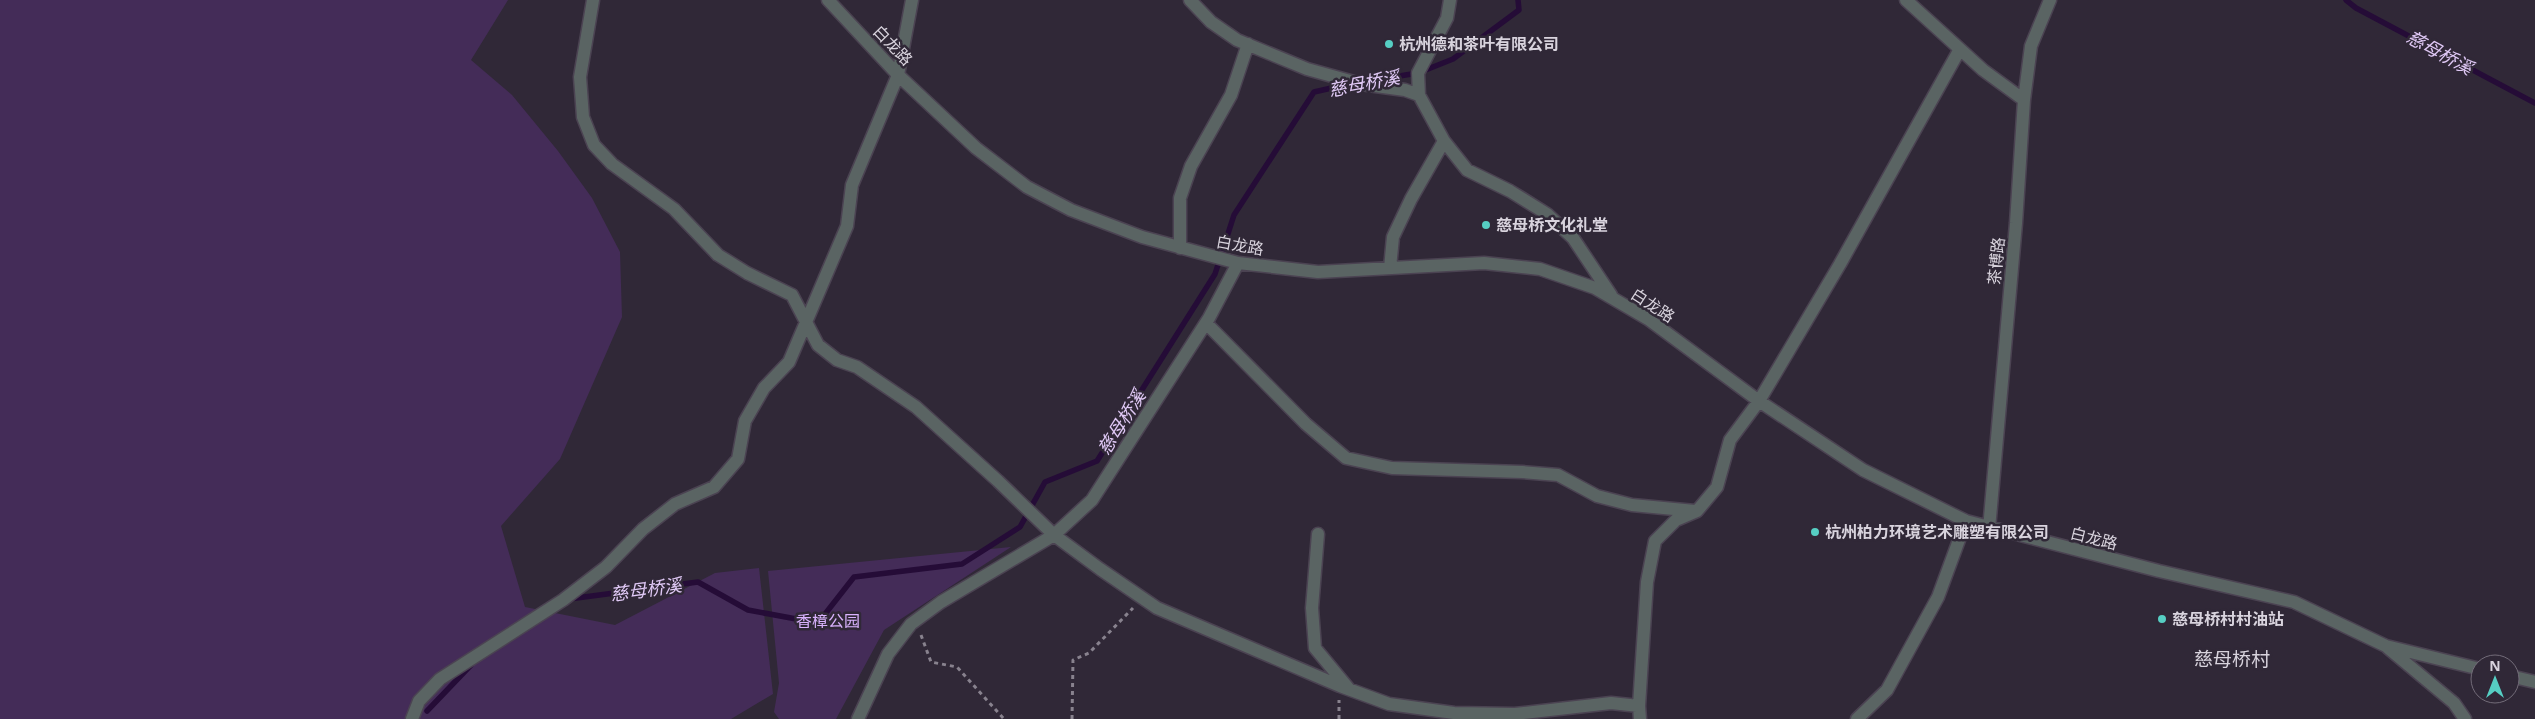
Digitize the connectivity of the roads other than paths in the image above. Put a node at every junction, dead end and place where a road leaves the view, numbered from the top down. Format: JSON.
{"nodes":[{"id":1,"x":593,"y":0,"type":"edge"},
{"id":2,"x":828,"y":0,"type":"edge"},
{"id":3,"x":912,"y":0,"type":"edge"},
{"id":4,"x":1190,"y":0,"type":"edge"},
{"id":5,"x":1450,"y":0,"type":"edge"},
{"id":6,"x":1906,"y":0,"type":"edge"},
{"id":7,"x":2050,"y":0,"type":"edge"},
{"id":8,"x":1248,"y":44,"type":"junction"},
{"id":9,"x":1960,"y":49,"type":"junction"},
{"id":10,"x":898,"y":75,"type":"junction"},
{"id":11,"x":1419,"y":95,"type":"junction"},
{"id":12,"x":2024,"y":100,"type":"junction"},
{"id":13,"x":1444,"y":141,"type":"junction"},
{"id":14,"x":1180,"y":248,"type":"junction"},
{"id":15,"x":1238,"y":263,"type":"junction"},
{"id":16,"x":1390,"y":268,"type":"junction"},
{"id":17,"x":1614,"y":299,"type":"junction"},
{"id":18,"x":806,"y":319,"type":"junction"},
{"id":19,"x":1206,"y":323,"type":"junction"},
{"id":20,"x":1759,"y":401,"type":"junction"},
{"id":21,"x":1697,"y":511,"type":"junction"},
{"id":22,"x":1966,"y":521,"type":"junction"},
{"id":23,"x":1989,"y":528,"type":"junction"},
{"id":24,"x":1318,"y":534,"type":"dead end"},
{"id":25,"x":1054,"y":535,"type":"junction"},
{"id":26,"x":2386,"y":646,"type":"junction"},
{"id":27,"x":2470,"y":667,"type":"edge"},
{"id":28,"x":2520,"y":678,"type":"edge"},
{"id":29,"x":2535,"y":682,"type":"edge"},
{"id":30,"x":1351,"y":691,"type":"junction"},
{"id":31,"x":1640,"y":713,"type":"edge"},
{"id":32,"x":412,"y":719,"type":"edge"},
{"id":33,"x":858,"y":719,"type":"edge"},
{"id":34,"x":1857,"y":719,"type":"edge"},
{"id":35,"x":2464,"y":719,"type":"edge"}],
"edges":[{"from":1,"to":18,"type":"street"},
{"from":2,"to":10,"type":"street","name":"白龙路"},
{"from":3,"to":10,"type":"street"},
{"from":4,"to":8,"type":"street"},
{"from":5,"to":11,"type":"street"},
{"from":6,"to":9,"type":"street"},
{"from":7,"to":12,"type":"street","name":"茶博路"},
{"from":8,"to":11,"type":"street"},
{"from":8,"to":14,"type":"street"},
{"from":9,"to":12,"type":"street"},
{"from":9,"to":20,"type":"street"},
{"from":10,"to":14,"type":"street","name":"白龙路"},
{"from":10,"to":18,"type":"street"},
{"from":11,"to":13,"type":"street"},
{"from":12,"to":23,"type":"street","name":"茶博路"},
{"from":13,"to":16,"type":"street"},
{"from":13,"to":17,"type":"street"},
{"from":14,"to":15,"type":"street","name":"白龙路"},
{"from":15,"to":16,"type":"street","name":"白龙路"},
{"from":15,"to":19,"type":"street"},
{"from":16,"to":17,"type":"street","name":"白龙路"},
{"from":17,"to":20,"type":"street","name":"白龙路"},
{"from":18,"to":25,"type":"street"},
{"from":18,"to":32,"type":"street"},
{"from":19,"to":21,"type":"street"},
{"from":19,"to":25,"type":"street"},
{"from":20,"to":21,"type":"street"},
{"from":20,"to":22,"type":"street","name":"白龙路"},
{"from":21,"to":31,"type":"street"},
{"from":22,"to":23,"type":"street","name":"白龙路"},
{"from":22,"to":34,"type":"street"},
{"from":23,"to":26,"type":"street","name":"白龙路"},
{"from":24,"to":30,"type":"street"},
{"from":25,"to":30,"type":"street"},
{"from":25,"to":33,"type":"street"},
{"from":26,"to":27,"type":"street","name":"白龙路"},
{"from":26,"to":35,"type":"street"},
{"from":28,"to":29,"type":"street"},
{"from":30,"to":31,"type":"street"}]}
